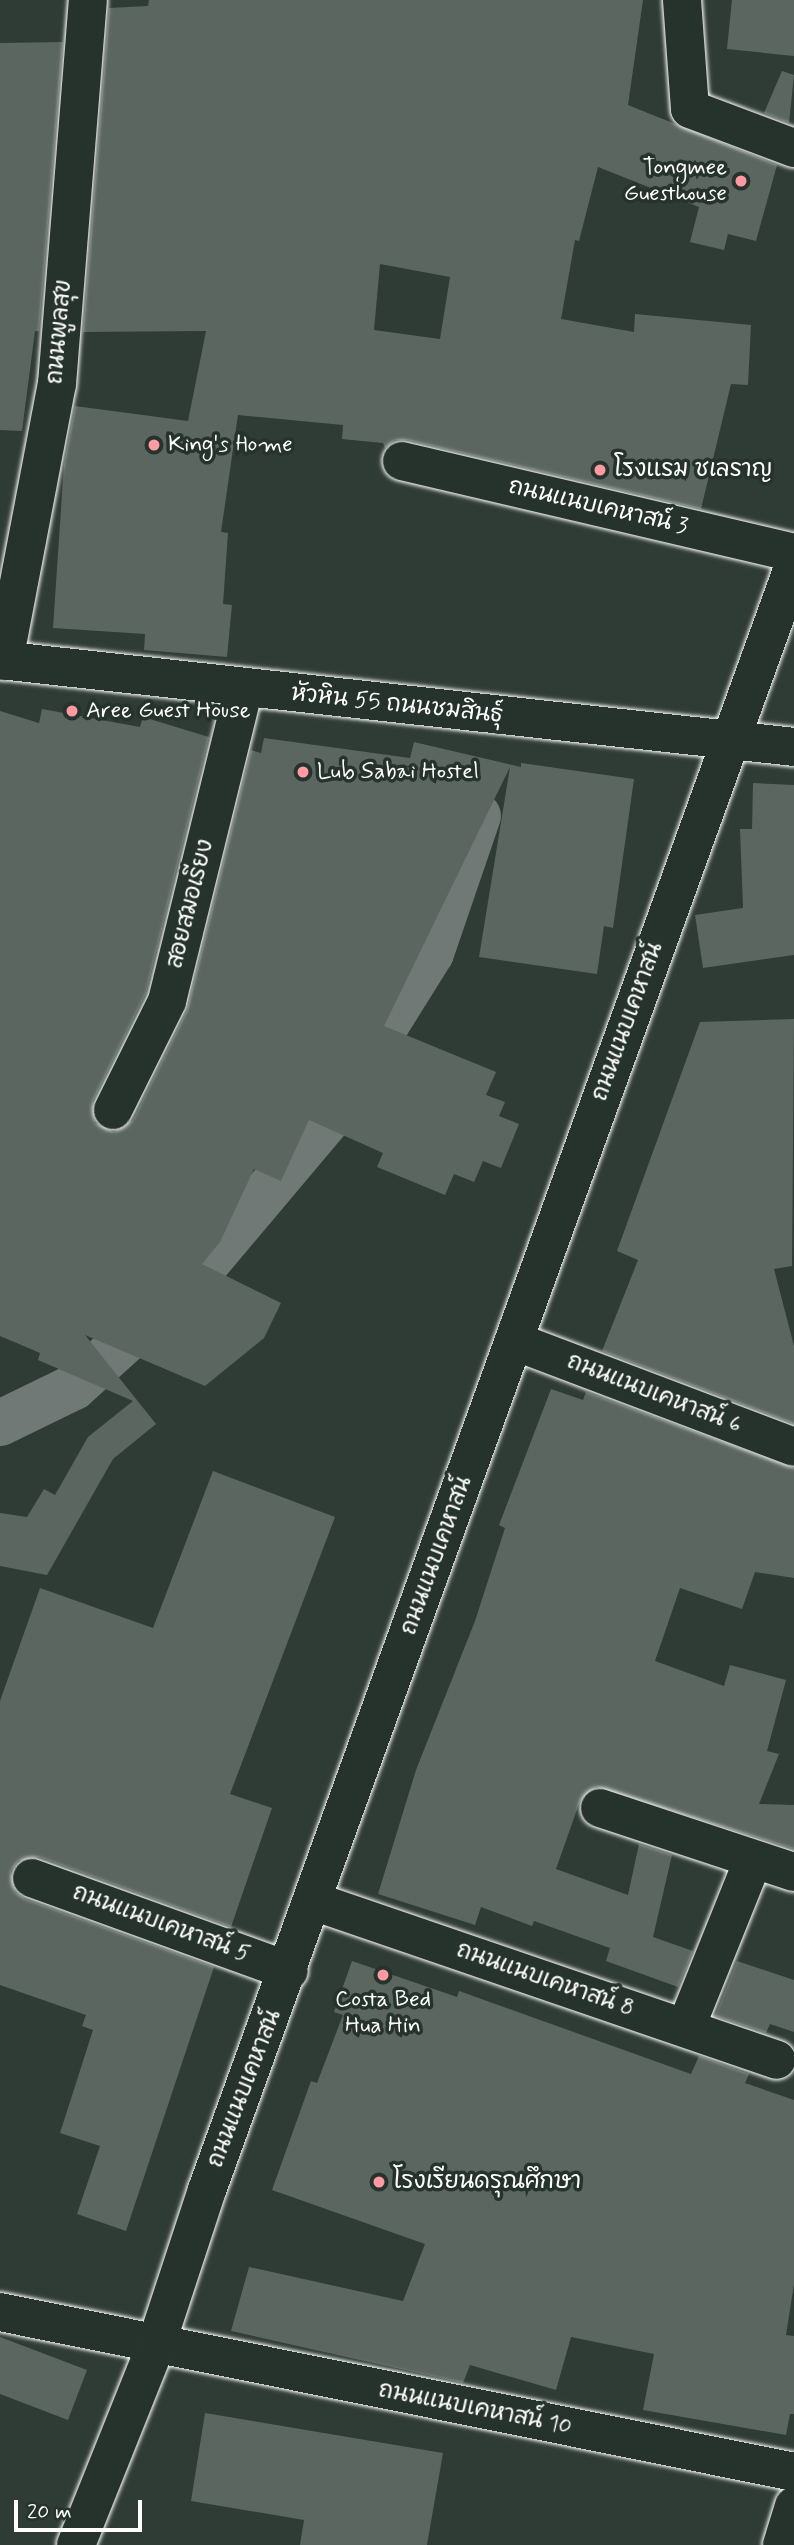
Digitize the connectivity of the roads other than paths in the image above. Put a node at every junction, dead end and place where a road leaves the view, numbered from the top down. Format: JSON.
{"nodes":[{"id":1,"x":88,"y":0,"type":"edge"},
{"id":2,"x":682,"y":0,"type":"edge"},
{"id":3,"x":794,"y":148,"type":"edge"},
{"id":4,"x":402,"y":461,"type":"dead end"},
{"id":5,"x":794,"y":553,"type":"edge"},
{"id":6,"x":794,"y":565,"type":"edge"},
{"id":7,"x":2,"y":660,"type":"edge"},
{"id":8,"x":244,"y":688,"type":"junction"},
{"id":9,"x":728,"y":740,"type":"junction"},
{"id":10,"x":794,"y":747,"type":"edge"},
{"id":11,"x":113,"y":1110,"type":"dead end"},
{"id":12,"x":514,"y":1341,"type":"junction"},
{"id":13,"x":794,"y":1447,"type":"edge"},
{"id":14,"x":600,"y":1808,"type":"dead end"},
{"id":15,"x":753,"y":1860,"type":"junction"},
{"id":16,"x":794,"y":1872,"type":"edge"},
{"id":17,"x":33,"y":1878,"type":"dead end"},
{"id":18,"x":313,"y":1901,"type":"junction"},
{"id":19,"x":289,"y":1971,"type":"junction"},
{"id":20,"x":686,"y":2027,"type":"junction"},
{"id":21,"x":777,"y":2060,"type":"dead end"},
{"id":22,"x":0,"y":2312,"type":"edge"},
{"id":23,"x":156,"y":2345,"type":"junction"},
{"id":24,"x":794,"y":2472,"type":"edge"},
{"id":25,"x":794,"y":2506,"type":"edge"},
{"id":26,"x":76,"y":2545,"type":"edge"},
{"id":27,"x":782,"y":2545,"type":"edge"}],
"edges":[{"from":1,"to":7,"type":"street","name":"ถนนพูลสุข"},
{"from":2,"to":3,"type":"street"},
{"from":4,"to":5,"type":"street","name":"ถนนแนบเคหาสน์ 3"},
{"from":6,"to":9,"type":"street","name":"ถนนแนบเคหาสน์"},
{"from":7,"to":8,"type":"street","name":"หัวหิน 55 ถนนชมสินธุ์"},
{"from":8,"to":9,"type":"street","name":"หัวหิน 55 ถนนชมสินธุ์"},
{"from":8,"to":11,"type":"street","name":"สอยสมอเรียง"},
{"from":9,"to":10,"type":"street","name":"หัวหิน 55 ถนนชมสินธุ์"},
{"from":9,"to":12,"type":"street","name":"ถนนแนบเคหาสน์"},
{"from":12,"to":13,"type":"street","name":"ถนนแนบเคหาสน์ 6"},
{"from":12,"to":18,"type":"street","name":"ถนนแนบเคหาสน์"},
{"from":14,"to":15,"type":"street"},
{"from":15,"to":16,"type":"street"},
{"from":15,"to":20,"type":"street"},
{"from":17,"to":19,"type":"street","name":"ถนนแนบเคหาสน์ 5"},
{"from":18,"to":19,"type":"street","name":"ถนนแนบเคหาสน์"},
{"from":18,"to":20,"type":"street","name":"ถนนแนบเคหาสน์ 8"},
{"from":19,"to":23,"type":"street","name":"ถนนแนบเคหาสน์"},
{"from":20,"to":21,"type":"street","name":"ถนนแนบเคหาสน์ 8"},
{"from":22,"to":23,"type":"street","name":"ถนนแนบเคหาสน์ 10"},
{"from":23,"to":24,"type":"street","name":"ถนนแนบเคหาสน์ 10"},
{"from":23,"to":26,"type":"street","name":"ถนนแนบเคหาสน์"},
{"from":25,"to":27,"type":"street"}]}
